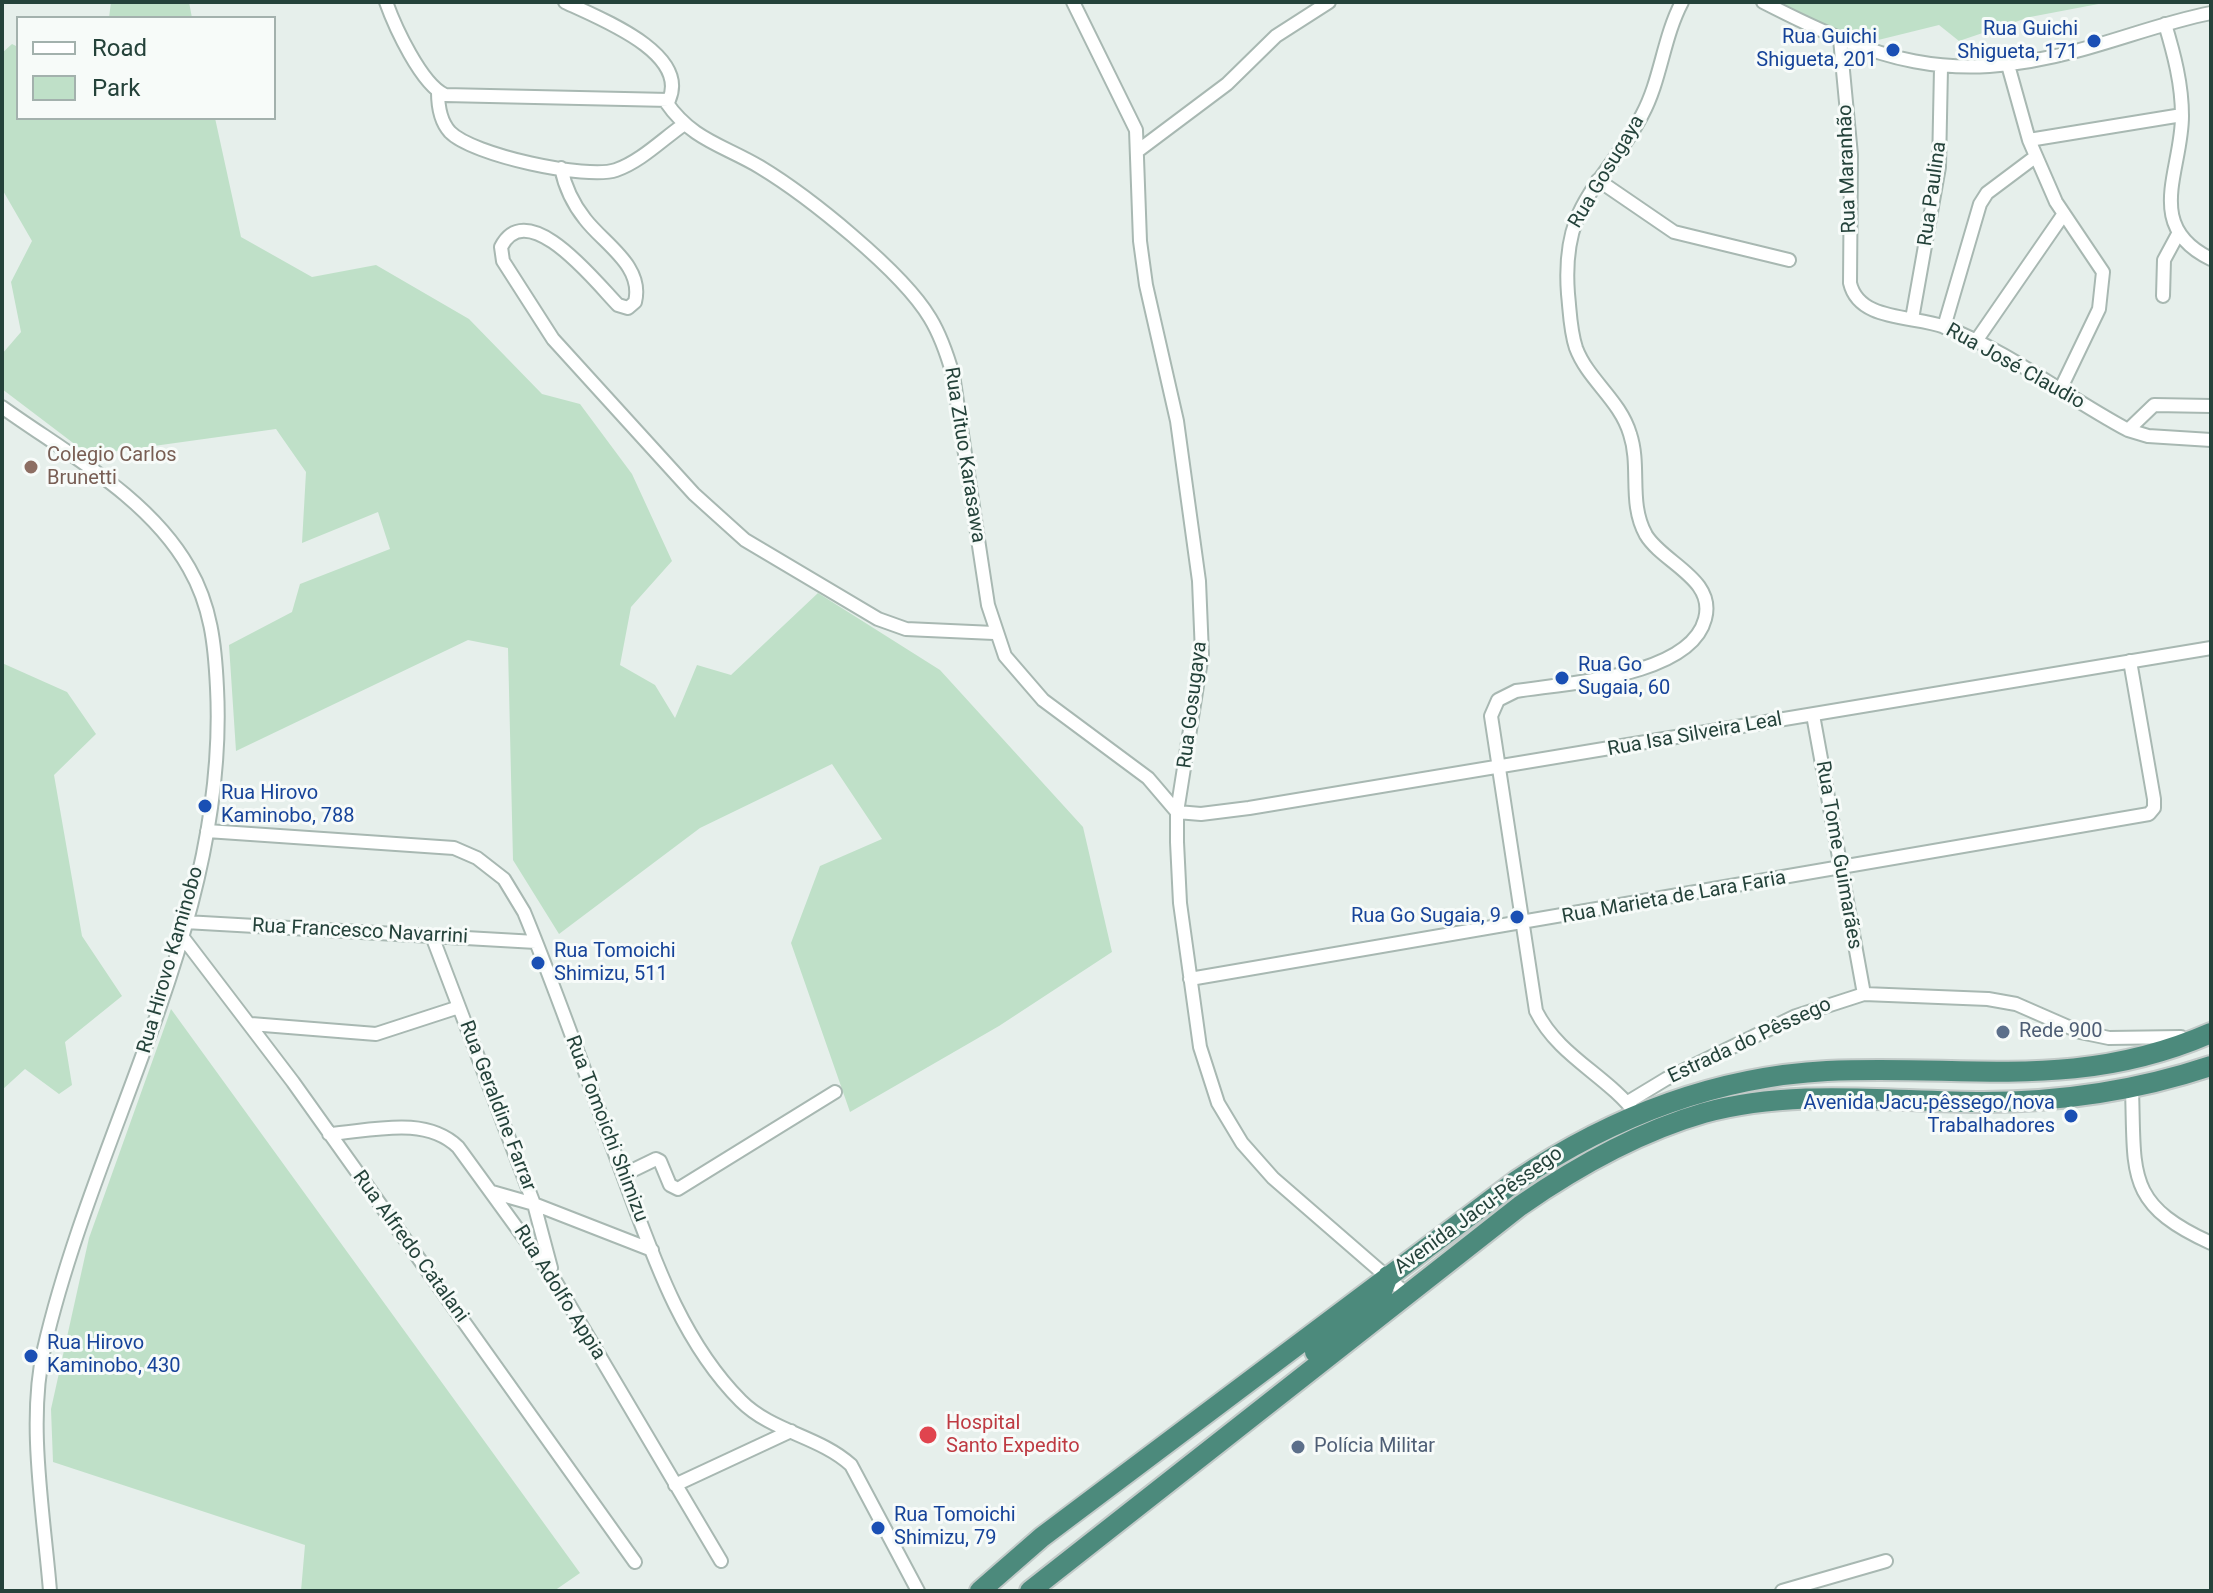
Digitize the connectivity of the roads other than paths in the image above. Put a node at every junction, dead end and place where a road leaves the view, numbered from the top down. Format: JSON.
{"nodes":[{"id":1,"x":386,"y":2,"type":"edge"},
{"id":2,"x":565,"y":2,"type":"edge"},
{"id":3,"x":1073,"y":2,"type":"edge"},
{"id":4,"x":1329,"y":2,"type":"edge"},
{"id":5,"x":1682,"y":2,"type":"edge"},
{"id":6,"x":1763,"y":2,"type":"edge"},
{"id":7,"x":2211,"y":13,"type":"edge"},
{"id":8,"x":2165,"y":24,"type":"junction"},
{"id":9,"x":1840,"y":39,"type":"junction"},
{"id":10,"x":2008,"y":65,"type":"junction"},
{"id":11,"x":1941,"y":68,"type":"junction"},
{"id":12,"x":438,"y":92,"type":"junction"},
{"id":13,"x":668,"y":101,"type":"junction"},
{"id":14,"x":2182,"y":115,"type":"junction"},
{"id":15,"x":683,"y":125,"type":"junction"},
{"id":16,"x":2029,"y":140,"type":"junction"},
{"id":17,"x":1139,"y":150,"type":"junction"},
{"id":18,"x":2035,"y":157,"type":"junction"},
{"id":19,"x":561,"y":168,"type":"junction"},
{"id":20,"x":1598,"y":180,"type":"junction"},
{"id":21,"x":2063,"y":215,"type":"junction"},
{"id":22,"x":2178,"y":234,"type":"junction"},
{"id":23,"x":2211,"y":259,"type":"edge"},
{"id":24,"x":1789,"y":260,"type":"dead end"},
{"id":25,"x":2163,"y":296,"type":"dead end"},
{"id":26,"x":1855,"y":298,"type":"joint"},
{"id":27,"x":1912,"y":319,"type":"junction"},
{"id":28,"x":1944,"y":327,"type":"junction"},
{"id":29,"x":1976,"y":341,"type":"junction"},
{"id":30,"x":2061,"y":388,"type":"junction"},
{"id":31,"x":2211,"y":406,"type":"edge"},
{"id":32,"x":2,"y":407,"type":"edge"},
{"id":33,"x":2128,"y":430,"type":"junction"},
{"id":34,"x":2211,"y":440,"type":"edge"},
{"id":35,"x":994,"y":633,"type":"junction"},
{"id":36,"x":2211,"y":648,"type":"edge"},
{"id":37,"x":2130,"y":661,"type":"junction"},
{"id":38,"x":1813,"y":715,"type":"junction"},
{"id":39,"x":1498,"y":768,"type":"junction"},
{"id":40,"x":1177,"y":812,"type":"junction"},
{"id":41,"x":207,"y":831,"type":"junction"},
{"id":42,"x":1840,"y":869,"type":"junction"},
{"id":43,"x":1522,"y":924,"type":"junction"},
{"id":44,"x":183,"y":928,"type":"junction"},
{"id":45,"x":432,"y":936,"type":"junction"},
{"id":46,"x":536,"y":942,"type":"junction"},
{"id":47,"x":1190,"y":979,"type":"junction"},
{"id":48,"x":1864,"y":994,"type":"junction"},
{"id":49,"x":459,"y":1007,"type":"junction"},
{"id":50,"x":251,"y":1024,"type":"junction"},
{"id":51,"x":2209,"y":1034,"type":"edge"},
{"id":52,"x":2211,"y":1066,"type":"edge"},
{"id":53,"x":2132,"y":1090,"type":"junction"},
{"id":54,"x":835,"y":1092,"type":"dead end"},
{"id":55,"x":1632,"y":1108,"type":"junction"},
{"id":56,"x":329,"y":1134,"type":"junction"},
{"id":57,"x":623,"y":1175,"type":"junction"},
{"id":58,"x":492,"y":1192,"type":"junction"},
{"id":59,"x":1491,"y":1199,"type":"junction"},
{"id":60,"x":534,"y":1204,"type":"junction"},
{"id":61,"x":2211,"y":1243,"type":"edge"},
{"id":62,"x":652,"y":1250,"type":"junction"},
{"id":63,"x":1388,"y":1276,"type":"junction"},
{"id":64,"x":1431,"y":1278,"type":"junction"},
{"id":65,"x":554,"y":1279,"type":"junction"},
{"id":66,"x":1409,"y":1296,"type":"junction"},
{"id":67,"x":1285,"y":1393,"type":"junction"},
{"id":68,"x":791,"y":1431,"type":"junction"},
{"id":69,"x":675,"y":1485,"type":"junction"},
{"id":70,"x":1074,"y":1512,"type":"junction"},
{"id":71,"x":721,"y":1561,"type":"dead end"},
{"id":72,"x":1886,"y":1561,"type":"dead end"},
{"id":73,"x":635,"y":1562,"type":"dead end"},
{"id":74,"x":50,"y":1591,"type":"edge"},
{"id":75,"x":918,"y":1591,"type":"edge"},
{"id":76,"x":980,"y":1591,"type":"edge"},
{"id":77,"x":997,"y":1591,"type":"edge"},
{"id":78,"x":1030,"y":1591,"type":"edge"},
{"id":79,"x":1782,"y":1591,"type":"edge"}],
"edges":[{"from":1,"to":12,"type":"street"},
{"from":2,"to":13,"type":"street","name":"Rua Zituo Karasawa"},
{"from":3,"to":17,"type":"street","name":"Rua Gosugaya"},
{"from":4,"to":17,"type":"street"},
{"from":5,"to":20,"type":"street","name":"Rua Gosugaya"},
{"from":6,"to":9,"type":"street"},
{"from":7,"to":8,"type":"street"},
{"from":8,"to":10,"type":"street"},
{"from":8,"to":14,"type":"street"},
{"from":9,"to":11,"type":"street"},
{"from":9,"to":26,"type":"street","name":"Rua Maranhão"},
{"from":10,"to":11,"type":"street"},
{"from":10,"to":16,"type":"street"},
{"from":11,"to":27,"type":"street","name":"Rua Paulina"},
{"from":12,"to":13,"type":"street"},
{"from":12,"to":19,"type":"street"},
{"from":13,"to":15,"type":"street","name":"Rua Zituo Karasawa"},
{"from":14,"to":16,"type":"street"},
{"from":14,"to":22,"type":"street"},
{"from":15,"to":19,"type":"street"},
{"from":15,"to":35,"type":"street","name":"Rua Zituo Karasawa"},
{"from":16,"to":18,"type":"street"},
{"from":17,"to":40,"type":"street","name":"Rua Gosugaya"},
{"from":18,"to":21,"type":"street"},
{"from":18,"to":28,"type":"street"},
{"from":19,"to":35,"type":"street"},
{"from":20,"to":24,"type":"street"},
{"from":20,"to":39,"type":"street","name":"Rua Gosugaya"},
{"from":21,"to":29,"type":"street"},
{"from":21,"to":30,"type":"street"},
{"from":22,"to":23,"type":"street"},
{"from":22,"to":25,"type":"street"},
{"from":26,"to":27,"type":"street","name":"Rua José Claudio"},
{"from":27,"to":28,"type":"street","name":"Rua José Claudio"},
{"from":28,"to":29,"type":"street","name":"Rua José Claudio"},
{"from":29,"to":30,"type":"street","name":"Rua José Claudio"},
{"from":30,"to":33,"type":"street","name":"Rua José Claudio"},
{"from":31,"to":33,"type":"street"},
{"from":32,"to":41,"type":"street","name":"Rua Hirovo Kaminobo"},
{"from":33,"to":34,"type":"street","name":"Rua José Claudio"},
{"from":35,"to":40,"type":"street","name":"Rua Zituo Karasawa"},
{"from":36,"to":37,"type":"street","name":"Rua Isa Silveira Leal"},
{"from":37,"to":38,"type":"street","name":"Rua Isa Silveira Leal"},
{"from":37,"to":42,"type":"street","name":"Rua Marieta de Lara Faria"},
{"from":38,"to":39,"type":"street","name":"Rua Isa Silveira Leal"},
{"from":38,"to":42,"type":"street","name":"Rua Tome Guimarães"},
{"from":39,"to":40,"type":"street","name":"Rua Isa Silveira Leal"},
{"from":39,"to":43,"type":"street","name":"Rua Gosugaya"},
{"from":40,"to":47,"type":"street","name":"Rua Gosugaya"},
{"from":41,"to":44,"type":"street","name":"Rua Hirovo Kaminobo"},
{"from":41,"to":46,"type":"street","name":"Rua Tomoichi Shimizu"},
{"from":42,"to":43,"type":"street","name":"Rua Marieta de Lara Faria"},
{"from":42,"to":48,"type":"street","name":"Rua Tome Guimarães"},
{"from":43,"to":47,"type":"street","name":"Rua Marieta de Lara Faria"},
{"from":43,"to":55,"type":"street","name":"Rua Gosugaya"},
{"from":44,"to":45,"type":"street","name":"Rua Francesco Navarrini"},
{"from":44,"to":50,"type":"street","name":"Rua Alfredo Catalani"},
{"from":44,"to":74,"type":"street","name":"Rua Hirovo Kaminobo"},
{"from":45,"to":46,"type":"street","name":"Rua Francesco Navarrini"},
{"from":45,"to":49,"type":"street","name":"Rua Geraldine Farrar"},
{"from":46,"to":57,"type":"street","name":"Rua Tomoichi Shimizu"},
{"from":47,"to":63,"type":"street","name":"Rua Gosugaya"},
{"from":48,"to":51,"type":"street","name":"Estrada do Pêssego"},
{"from":48,"to":55,"type":"street","name":"Estrada do Pêssego"},
{"from":49,"to":50,"type":"street"},
{"from":49,"to":60,"type":"street","name":"Rua Geraldine Farrar"},
{"from":50,"to":56,"type":"street","name":"Rua Alfredo Catalani"},
{"from":51,"to":55,"type":"highway","name":"Avenida Jacu-Pêssego"},
{"from":52,"to":53,"type":"highway","name":"Avenida Jacu-Pêssego"},
{"from":53,"to":61,"type":"street"},
{"from":53,"to":64,"type":"highway","name":"Avenida Jacu-Pêssego"},
{"from":54,"to":57,"type":"street"},
{"from":55,"to":59,"type":"highway","name":"Avenida Jacu-Pêssego"},
{"from":56,"to":58,"type":"street","name":"Rua Adolfo Appia"},
{"from":56,"to":73,"type":"street","name":"Rua Alfredo Catalani"},
{"from":57,"to":62,"type":"street","name":"Rua Tomoichi Shimizu"},
{"from":58,"to":60,"type":"street"},
{"from":58,"to":65,"type":"street","name":"Rua Adolfo Appia"},
{"from":59,"to":63,"type":"highway","name":"Avenida Jacu-Pêssego"},
{"from":59,"to":64,"type":"highway"},
{"from":60,"to":62,"type":"street"},
{"from":60,"to":65,"type":"street","name":"Rua Geraldine Farrar"},
{"from":62,"to":68,"type":"street","name":"Rua Tomoichi Shimizu"},
{"from":63,"to":66,"type":"street","name":"Rua Gosugaya"},
{"from":63,"to":67,"type":"highway"},
{"from":63,"to":70,"type":"highway","name":"Avenida Jacu-Pêssego"},
{"from":64,"to":66,"type":"highway","name":"Avenida Jacu-Pêssego"},
{"from":65,"to":69,"type":"street","name":"Rua Adolfo Appia"},
{"from":66,"to":67,"type":"highway","name":"Avenida Jacu-Pêssego"},
{"from":67,"to":78,"type":"highway","name":"Avenida Jacu-Pêssego"},
{"from":68,"to":69,"type":"street"},
{"from":68,"to":75,"type":"street","name":"Rua Tomoichi Shimizu"},
{"from":69,"to":71,"type":"street","name":"Rua Adolfo Appia"},
{"from":70,"to":76,"type":"highway","name":"Avenida Jacu-Pêssego"},
{"from":70,"to":77,"type":"highway"},
{"from":72,"to":79,"type":"street"}]}
